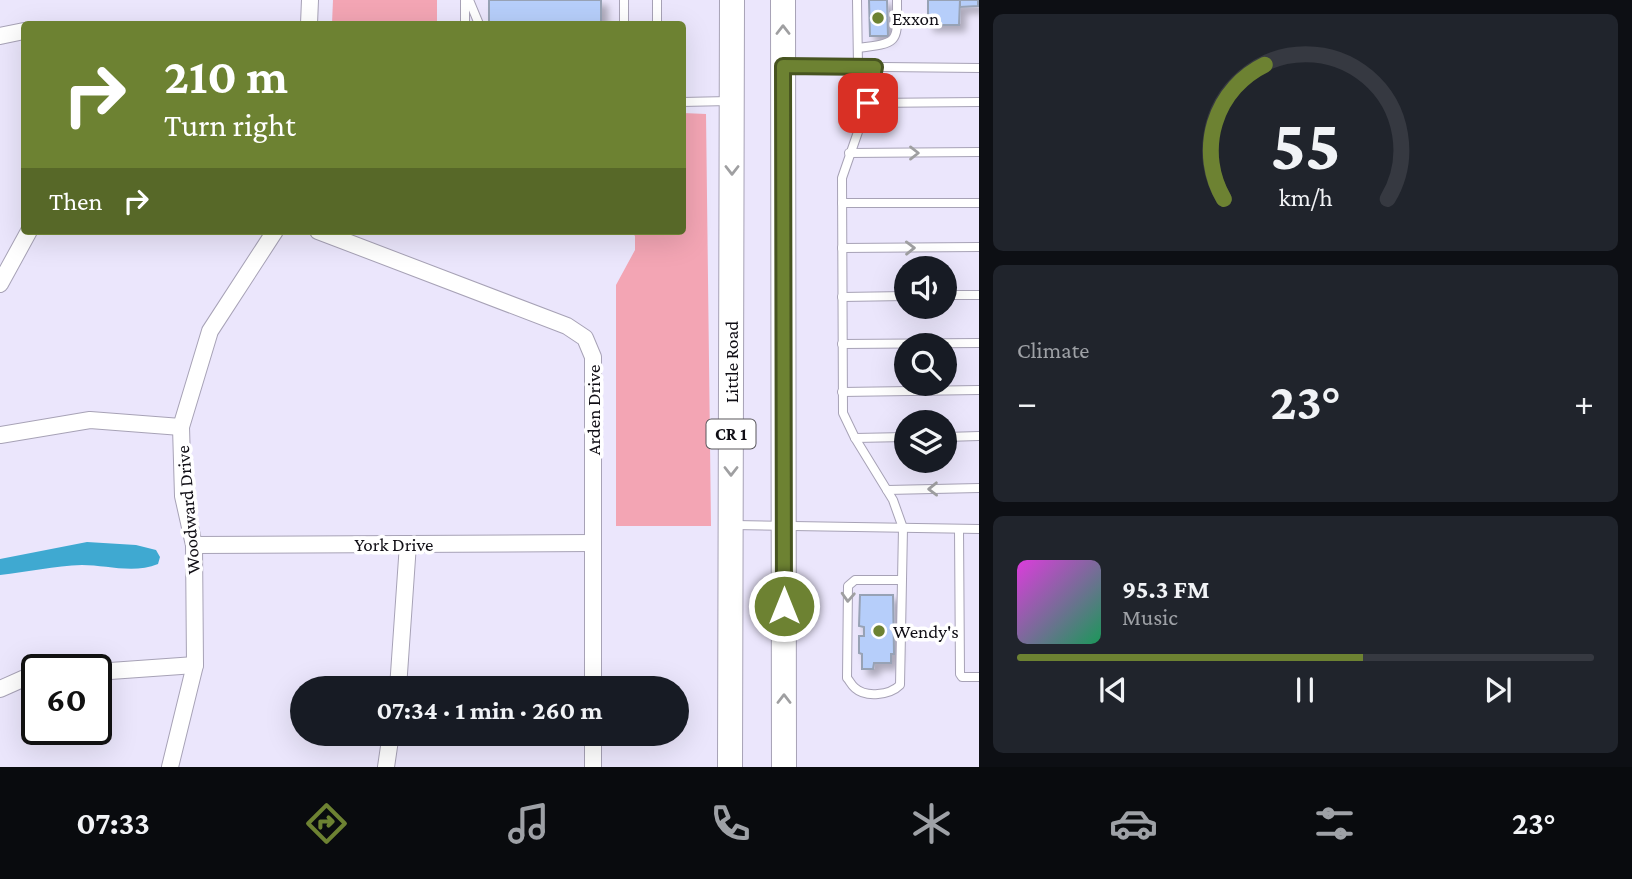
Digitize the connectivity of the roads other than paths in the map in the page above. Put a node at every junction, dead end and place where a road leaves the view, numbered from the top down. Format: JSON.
{"nodes":[{"id":1,"x":310,"y":0,"type":"edge"},
{"id":2,"x":467,"y":0,"type":"edge"},
{"id":3,"x":624,"y":0,"type":"edge"},
{"id":4,"x":657,"y":0,"type":"edge"},
{"id":5,"x":732,"y":0,"type":"edge"},
{"id":6,"x":783,"y":0,"type":"edge"},
{"id":7,"x":857,"y":0,"type":"edge"},
{"id":8,"x":897,"y":0,"type":"edge"},
{"id":9,"x":310,"y":21,"type":"edge"},
{"id":10,"x":465,"y":21,"type":"edge"},
{"id":11,"x":478,"y":21,"type":"edge"},
{"id":12,"x":624,"y":21,"type":"edge"},
{"id":13,"x":657,"y":21,"type":"edge"},
{"id":14,"x":21,"y":32,"type":"edge"},
{"id":15,"x":0,"y":36,"type":"edge"},
{"id":16,"x":858,"y":48,"type":"junction"},
{"id":17,"x":783,"y":66,"type":"junction"},
{"id":18,"x":858,"y":66,"type":"junction"},
{"id":19,"x":875,"y":67,"type":"junction"},
{"id":20,"x":979,"y":68,"type":"edge"},
{"id":21,"x":732,"y":101,"type":"junction"},
{"id":22,"x":686,"y":102,"type":"edge"},
{"id":23,"x":979,"y":102,"type":"edge"},
{"id":24,"x":868,"y":103,"type":"junction"},
{"id":25,"x":979,"y":152,"type":"edge"},
{"id":26,"x":849,"y":153,"type":"junction"},
{"id":27,"x":842,"y":203,"type":"junction"},
{"id":28,"x":979,"y":203,"type":"edge"},
{"id":29,"x":27,"y":235,"type":"edge"},
{"id":30,"x":272,"y":235,"type":"edge"},
{"id":31,"x":328,"y":235,"type":"edge"},
{"id":32,"x":979,"y":247,"type":"edge"},
{"id":33,"x":842,"y":248,"type":"junction"},
{"id":34,"x":0,"y":284,"type":"edge"},
{"id":35,"x":957,"y":295,"type":"edge"},
{"id":36,"x":979,"y":295,"type":"edge"},
{"id":37,"x":894,"y":296,"type":"edge"},
{"id":38,"x":842,"y":297,"type":"junction"},
{"id":39,"x":979,"y":343,"type":"edge"},
{"id":40,"x":842,"y":344,"type":"junction"},
{"id":41,"x":979,"y":390,"type":"edge"},
{"id":42,"x":842,"y":392,"type":"junction"},
{"id":43,"x":181,"y":427,"type":"junction"},
{"id":44,"x":0,"y":435,"type":"edge"},
{"id":45,"x":979,"y":436,"type":"edge"},
{"id":46,"x":894,"y":437,"type":"edge"},
{"id":47,"x":957,"y":437,"type":"edge"},
{"id":48,"x":855,"y":438,"type":"junction"},
{"id":49,"x":979,"y":488,"type":"edge"},
{"id":50,"x":887,"y":490,"type":"junction"},
{"id":51,"x":731,"y":525,"type":"junction"},
{"id":52,"x":784,"y":525,"type":"junction"},
{"id":53,"x":903,"y":528,"type":"junction"},
{"id":54,"x":959,"y":529,"type":"junction"},
{"id":55,"x":979,"y":529,"type":"edge"},
{"id":56,"x":593,"y":543,"type":"junction"},
{"id":57,"x":408,"y":544,"type":"junction"},
{"id":58,"x":194,"y":545,"type":"junction"},
{"id":59,"x":902,"y":580,"type":"junction"},
{"id":60,"x":195,"y":665,"type":"junction"},
{"id":61,"x":112,"y":671,"type":"edge"},
{"id":62,"x":399,"y":676,"type":"edge"},
{"id":63,"x":593,"y":676,"type":"edge"},
{"id":64,"x":979,"y":677,"type":"edge"},
{"id":65,"x":21,"y":680,"type":"edge"},
{"id":66,"x":0,"y":689,"type":"edge"},
{"id":67,"x":389,"y":746,"type":"edge"},
{"id":68,"x":593,"y":746,"type":"edge"},
{"id":69,"x":170,"y":767,"type":"edge"},
{"id":70,"x":386,"y":767,"type":"edge"},
{"id":71,"x":593,"y":767,"type":"edge"},
{"id":72,"x":730,"y":767,"type":"edge"},
{"id":73,"x":784,"y":767,"type":"edge"}],
"edges":[{"from":1,"to":9,"type":"street"},
{"from":2,"to":10,"type":"lane"},
{"from":2,"to":11,"type":"lane"},
{"from":3,"to":12,"type":"lane"},
{"from":4,"to":13,"type":"lane"},
{"from":5,"to":21,"type":"main road","name":"Little Road","number":"CR 1"},
{"from":17,"to":6,"type":"main road","number":"CR 1","one_way":true},
{"from":7,"to":16,"type":"lane"},
{"from":8,"to":16,"type":"lane"},
{"from":14,"to":15,"type":"street"},
{"from":16,"to":18,"type":"lane"},
{"from":17,"to":18,"type":"lane"},
{"from":17,"to":52,"type":"main road","number":"CR 1"},
{"from":18,"to":19,"type":"lane"},
{"from":19,"to":20,"type":"lane"},
{"from":19,"to":24,"type":"lane"},
{"from":21,"to":22,"type":"lane"},
{"from":21,"to":51,"type":"main road","name":"Little Road","number":"CR 1","one_way":true},
{"from":23,"to":24,"type":"lane"},
{"from":24,"to":26,"type":"lane"},
{"from":26,"to":25,"type":"lane","one_way":true},
{"from":26,"to":27,"type":"lane"},
{"from":27,"to":28,"type":"lane"},
{"from":27,"to":33,"type":"lane"},
{"from":29,"to":34,"type":"street"},
{"from":30,"to":43,"type":"street","name":"Woodward Drive"},
{"from":31,"to":56,"type":"street","name":"Arden Drive"},
{"from":33,"to":32,"type":"lane","one_way":true},
{"from":33,"to":38,"type":"lane"},
{"from":35,"to":36,"type":"lane"},
{"from":37,"to":38,"type":"lane"},
{"from":38,"to":40,"type":"lane"},
{"from":39,"to":40,"type":"lane"},
{"from":40,"to":42,"type":"lane"},
{"from":41,"to":42,"type":"lane"},
{"from":42,"to":48,"type":"lane"},
{"from":43,"to":44,"type":"street"},
{"from":43,"to":58,"type":"street","name":"Woodward Drive"},
{"from":45,"to":47,"type":"lane"},
{"from":46,"to":48,"type":"lane"},
{"from":48,"to":50,"type":"lane"},
{"from":49,"to":50,"type":"lane","one_way":true},
{"from":50,"to":53,"type":"lane"},
{"from":51,"to":52,"type":"lane"},
{"from":51,"to":72,"type":"main road","name":"Little Road","number":"CR 1"},
{"from":52,"to":53,"type":"lane"},
{"from":73,"to":52,"type":"main road","number":"CR 1","one_way":true},
{"from":53,"to":54,"type":"lane"},
{"from":53,"to":59,"type":"lane"},
{"from":54,"to":55,"type":"lane"},
{"from":54,"to":64,"type":"lane"},
{"from":56,"to":57,"type":"street","name":"York Drive"},
{"from":56,"to":63,"type":"street","name":"Arden Drive"},
{"from":57,"to":58,"type":"street","name":"York Drive"},
{"from":57,"to":62,"type":"street"},
{"from":58,"to":60,"type":"street","name":"Woodward Drive"},
{"from":59,"to":59,"type":"lane","one_way":true},
{"from":60,"to":61,"type":"street"},
{"from":60,"to":69,"type":"street","name":"Woodward Drive"},
{"from":65,"to":66,"type":"street"},
{"from":67,"to":70,"type":"street"},
{"from":68,"to":71,"type":"street"}]}
